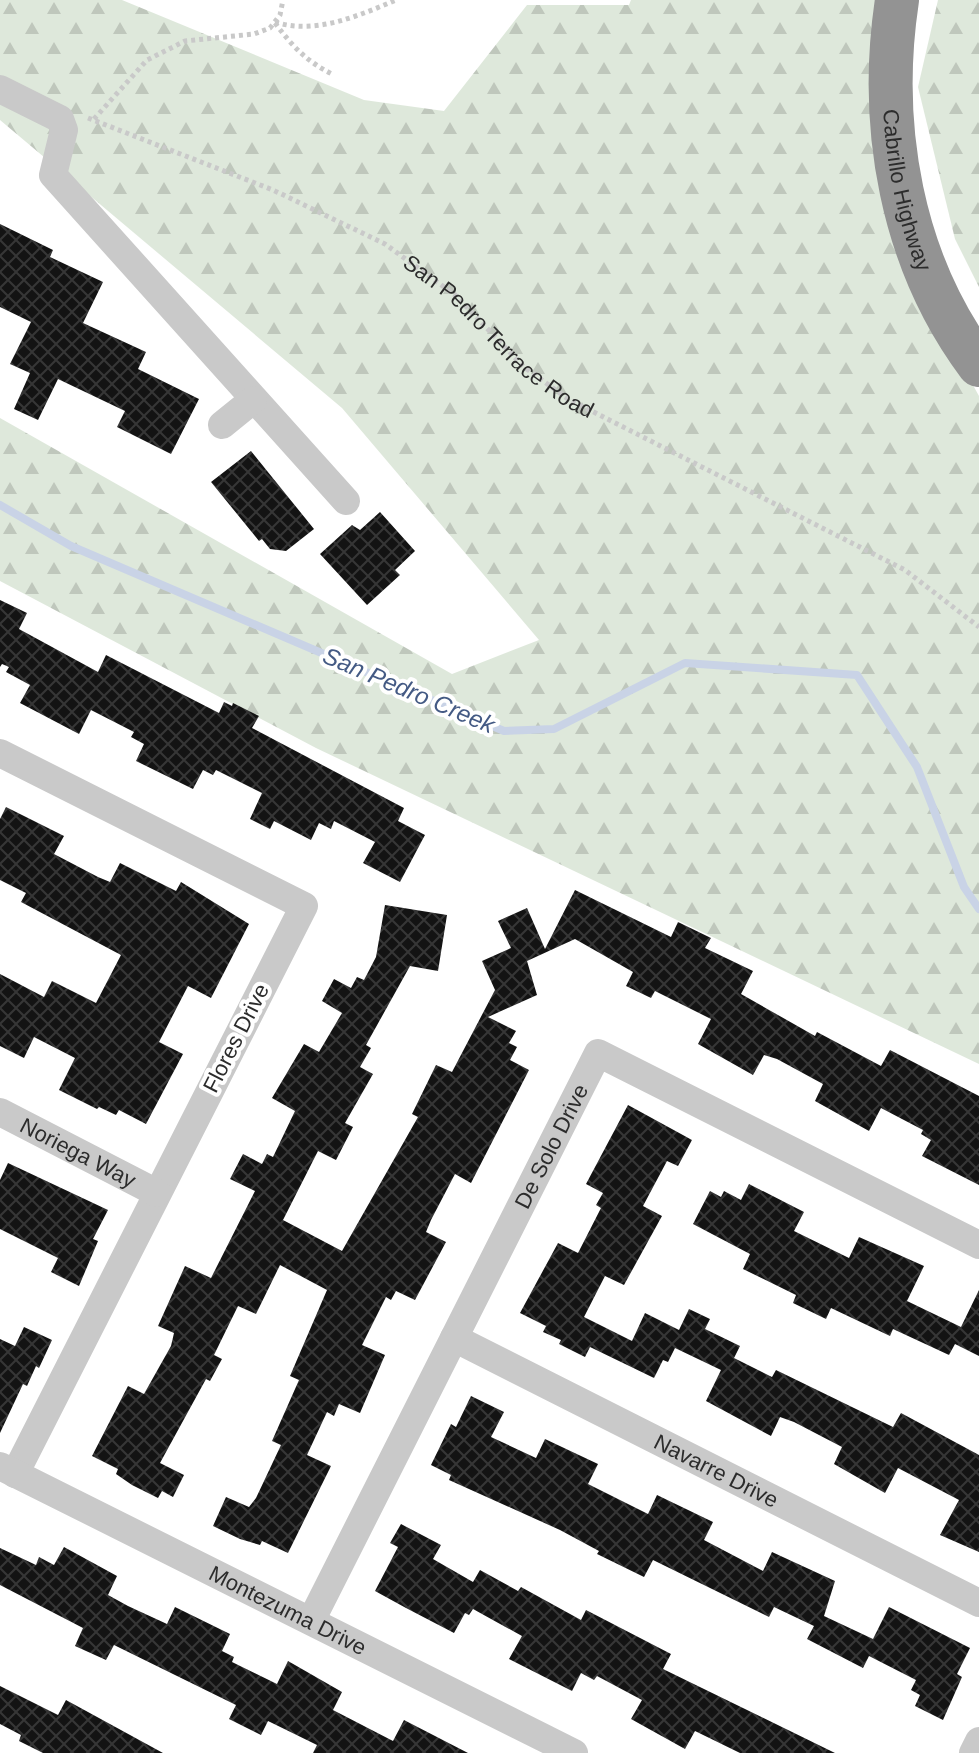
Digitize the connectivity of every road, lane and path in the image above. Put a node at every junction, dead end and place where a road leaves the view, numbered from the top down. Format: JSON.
{"nodes":[{"id":1,"x":283,"y":0,"type":"edge"},
{"id":2,"x":396,"y":0,"type":"edge"},
{"id":3,"x":897,"y":0,"type":"edge"},
{"id":4,"x":275,"y":22,"type":"junction"},
{"id":5,"x":334,"y":75,"type":"dead end"},
{"id":6,"x":0,"y":89,"type":"edge"},
{"id":7,"x":43,"y":110,"type":"junction"},
{"id":8,"x":94,"y":119,"type":"junction"},
{"id":9,"x":979,"y":365,"type":"edge"},
{"id":10,"x":253,"y":400,"type":"junction"},
{"id":11,"x":222,"y":425,"type":"dead end"},
{"id":12,"x":346,"y":501,"type":"dead end"},
{"id":13,"x":979,"y":627,"type":"edge"},
{"id":14,"x":0,"y":753,"type":"edge"},
{"id":15,"x":0,"y":1112,"type":"edge"},
{"id":16,"x":157,"y":1193,"type":"junction"},
{"id":17,"x":979,"y":1245,"type":"edge"},
{"id":18,"x":454,"y":1338,"type":"junction"},
{"id":19,"x":8,"y":1470,"type":"edge"},
{"id":20,"x":979,"y":1603,"type":"edge"},
{"id":21,"x":311,"y":1621,"type":"junction"},
{"id":22,"x":979,"y":1741,"type":"edge"},
{"id":23,"x":574,"y":1753,"type":"edge"},
{"id":24,"x":973,"y":1753,"type":"edge"}],
"edges":[{"from":1,"to":4,"type":"path"},
{"from":2,"to":4,"type":"path"},
{"from":3,"to":9,"type":"highway","name":"Cabrillo Highway"},
{"from":4,"to":5,"type":"path"},
{"from":4,"to":8,"type":"path"},
{"from":6,"to":7,"type":"street"},
{"from":7,"to":8,"type":"path","name":"San Pedro Terrace Road"},
{"from":7,"to":10,"type":"street"},
{"from":8,"to":13,"type":"path","name":"San Pedro Terrace Road"},
{"from":10,"to":11,"type":"street"},
{"from":10,"to":12,"type":"street"},
{"from":14,"to":16,"type":"street","name":"Flores Drive"},
{"from":15,"to":16,"type":"street","name":"Noriega Way"},
{"from":16,"to":19,"type":"street","name":"Flores Drive"},
{"from":17,"to":18,"type":"street","name":"De Solo Drive"},
{"from":18,"to":20,"type":"street","name":"Navarre Drive"},
{"from":18,"to":21,"type":"street","name":"De Solo Drive"},
{"from":19,"to":21,"type":"street","name":"Montezuma Drive"},
{"from":21,"to":23,"type":"street","name":"Montezuma Drive"},
{"from":22,"to":24,"type":"street"}]}
